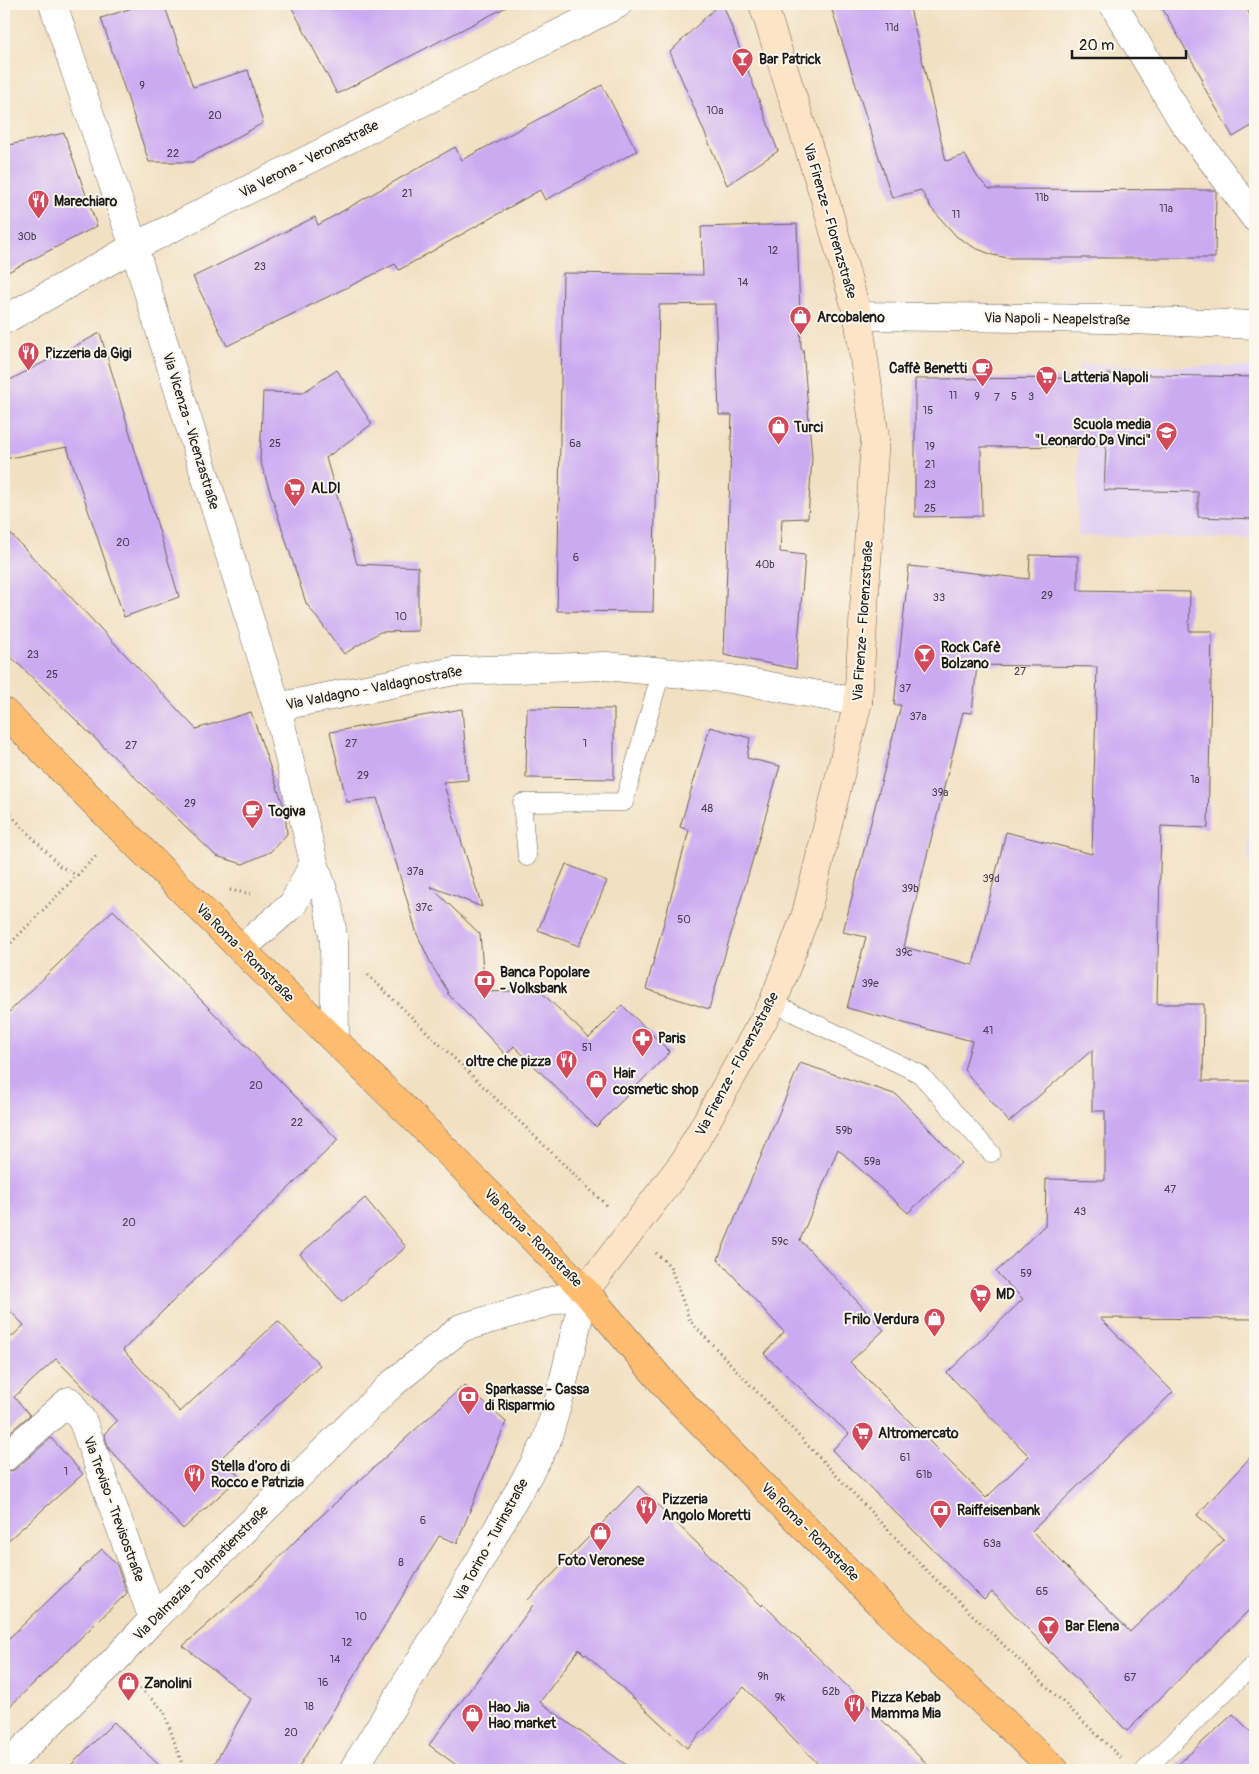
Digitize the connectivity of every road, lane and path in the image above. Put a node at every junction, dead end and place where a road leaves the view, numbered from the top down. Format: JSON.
{"nodes":[{"id":1,"x":53,"y":4,"type":"edge"},
{"id":2,"x":618,"y":4,"type":"edge"},
{"id":3,"x":763,"y":4,"type":"edge"},
{"id":4,"x":1113,"y":4,"type":"edge"},
{"id":5,"x":1255,"y":218,"type":"edge"},
{"id":6,"x":134,"y":247,"type":"junction"},
{"id":7,"x":858,"y":316,"type":"junction"},
{"id":8,"x":4,"y":320,"type":"edge"},
{"id":9,"x":1255,"y":324,"type":"edge"},
{"id":10,"x":661,"y":672,"type":"junction"},
{"id":11,"x":858,"y":702,"type":"junction"},
{"id":12,"x":277,"y":706,"type":"junction"},
{"id":13,"x":4,"y":712,"type":"edge"},
{"id":14,"x":4,"y":808,"type":"edge"},
{"id":15,"x":527,"y":857,"type":"dead end"},
{"id":16,"x":314,"y":863,"type":"junction"},
{"id":17,"x":226,"y":889,"type":"dead end"},
{"id":18,"x":293,"y":904,"type":"junction"},
{"id":19,"x":334,"y":942,"type":"junction"},
{"id":20,"x":241,"y":949,"type":"junction"},
{"id":21,"x":4,"y":950,"type":"edge"},
{"id":22,"x":773,"y":1003,"type":"junction"},
{"id":23,"x":335,"y":1040,"type":"junction"},
{"id":24,"x":991,"y":1153,"type":"dead end"},
{"id":25,"x":632,"y":1230,"type":"junction"},
{"id":26,"x":585,"y":1291,"type":"junction"},
{"id":27,"x":4,"y":1458,"type":"edge"},
{"id":28,"x":153,"y":1619,"type":"junction"},
{"id":29,"x":113,"y":1662,"type":"junction"},
{"id":30,"x":1255,"y":1663,"type":"edge"},
{"id":31,"x":1126,"y":1763,"type":"dead end"},
{"id":32,"x":4,"y":1768,"type":"edge"},
{"id":33,"x":184,"y":1770,"type":"edge"},
{"id":34,"x":352,"y":1770,"type":"edge"},
{"id":35,"x":1055,"y":1770,"type":"edge"},
{"id":36,"x":1145,"y":1770,"type":"edge"}],
"edges":[{"from":1,"to":6,"type":"street","name":"Via Vicenza - Vicenzastraße"},
{"from":2,"to":6,"type":"street","name":"Via Verona - Veronastraße"},
{"from":3,"to":7,"type":"street","name":"Via Firenze - Florenzstraße"},
{"from":4,"to":5,"type":"street"},
{"from":6,"to":8,"type":"street","name":"Via Verona - Veronastraße"},
{"from":6,"to":12,"type":"street","name":"Via Vicenza - Vicenzastraße"},
{"from":7,"to":9,"type":"street","name":"Via Napoli - Neapelstraße"},
{"from":7,"to":11,"type":"street","name":"Via Firenze - Florenzstraße"},
{"from":10,"to":11,"type":"street","name":"Via Valdagno - Valdagnostraße"},
{"from":10,"to":12,"type":"street","name":"Via Valdagno - Valdagnostraße"},
{"from":10,"to":15,"type":"lane"},
{"from":11,"to":22,"type":"street","name":"Via Firenze - Florenzstraße"},
{"from":12,"to":16,"type":"street","name":"Via Vicenza - Vicenzastraße"},
{"from":13,"to":20,"type":"main road","name":"Via Roma - Romstraße"},
{"from":14,"to":21,"type":"path"},
{"from":16,"to":18,"type":"street"},
{"from":16,"to":19,"type":"street","name":"Via Vicenza - Vicenzastraße"},
{"from":17,"to":18,"type":"path"},
{"from":18,"to":20,"type":"street"},
{"from":19,"to":23,"type":"street","name":"Via Vicenza - Vicenzastraße"},
{"from":19,"to":25,"type":"path"},
{"from":20,"to":23,"type":"main road","name":"Via Roma - Romstraße"},
{"from":22,"to":24,"type":"lane"},
{"from":22,"to":25,"type":"street","name":"Via Firenze - Florenzstraße"},
{"from":23,"to":26,"type":"main road","name":"Via Roma - Romstraße"},
{"from":25,"to":26,"type":"street","name":"Via Firenze - Florenzstraße"},
{"from":25,"to":31,"type":"path"},
{"from":26,"to":28,"type":"street","name":"Via Dalmazia - Dalmatienstraße"},
{"from":26,"to":34,"type":"street","name":"Via Torino - Turinstraße"},
{"from":26,"to":35,"type":"main road","name":"Via Roma - Romstraße"},
{"from":27,"to":28,"type":"street","name":"Via Treviso - Trevisostraße"},
{"from":28,"to":29,"type":"street","name":"Via Dalmazia - Dalmatienstraße"},
{"from":29,"to":32,"type":"street","name":"Via Dalmazia - Dalmatienstraße"},
{"from":29,"to":33,"type":"path"},
{"from":30,"to":36,"type":"lane"}]}
